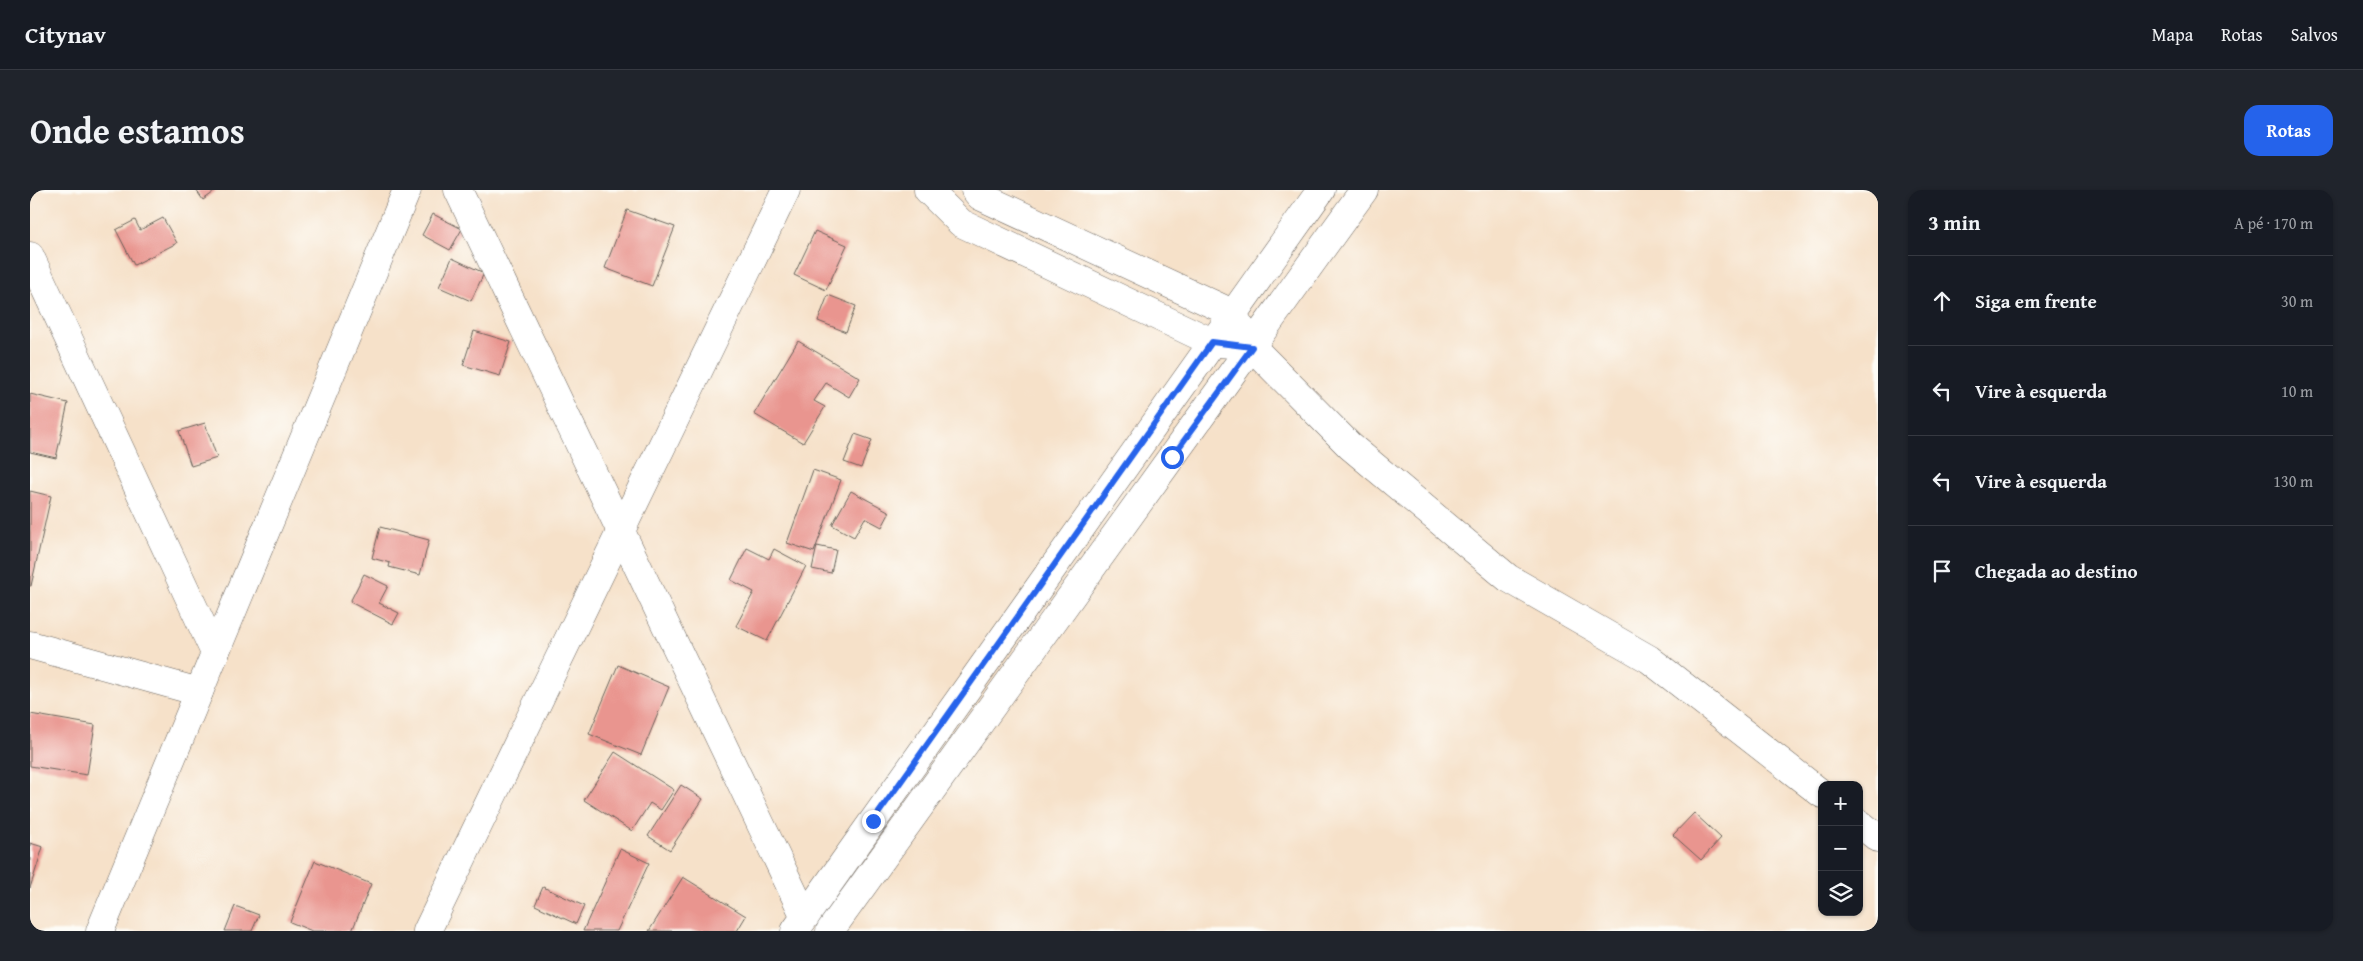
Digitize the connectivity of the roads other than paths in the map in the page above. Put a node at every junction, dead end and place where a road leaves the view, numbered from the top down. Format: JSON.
{"nodes":[{"id":1,"x":408,"y":190,"type":"edge"},
{"id":2,"x":458,"y":190,"type":"edge"},
{"id":3,"x":786,"y":190,"type":"edge"},
{"id":4,"x":928,"y":190,"type":"edge"},
{"id":5,"x":975,"y":190,"type":"edge"},
{"id":6,"x":1321,"y":190,"type":"edge"},
{"id":7,"x":1364,"y":190,"type":"edge"},
{"id":8,"x":32,"y":263,"type":"edge"},
{"id":9,"x":1232,"y":313,"type":"junction"},
{"id":10,"x":1212,"y":342,"type":"junction"},
{"id":11,"x":1252,"y":347,"type":"junction"},
{"id":12,"x":621,"y":532,"type":"junction"},
{"id":13,"x":30,"y":645,"type":"edge"},
{"id":14,"x":215,"y":653,"type":"junction"},
{"id":15,"x":199,"y":692,"type":"junction"},
{"id":16,"x":1818,"y":791,"type":"edge"},
{"id":17,"x":1863,"y":826,"type":"edge"},
{"id":18,"x":1878,"y":838,"type":"edge"},
{"id":19,"x":800,"y":924,"type":"edge"},
{"id":20,"x":100,"y":931,"type":"edge"},
{"id":21,"x":427,"y":931,"type":"edge"},
{"id":22,"x":830,"y":931,"type":"edge"}],
"edges":[{"from":1,"to":14,"type":"street"},
{"from":2,"to":12,"type":"street"},
{"from":3,"to":12,"type":"street"},
{"from":4,"to":10,"type":"street"},
{"from":5,"to":9,"type":"street"},
{"from":6,"to":9,"type":"street"},
{"from":7,"to":11,"type":"street"},
{"from":8,"to":14,"type":"street"},
{"from":9,"to":10,"type":"street"},
{"from":9,"to":11,"type":"street"},
{"from":10,"to":11,"type":"street"},
{"from":10,"to":19,"type":"street"},
{"from":11,"to":16,"type":"street"},
{"from":11,"to":22,"type":"street"},
{"from":12,"to":19,"type":"street"},
{"from":12,"to":21,"type":"street"},
{"from":13,"to":15,"type":"street"},
{"from":14,"to":15,"type":"street"},
{"from":15,"to":20,"type":"street"},
{"from":17,"to":18,"type":"street"}]}
